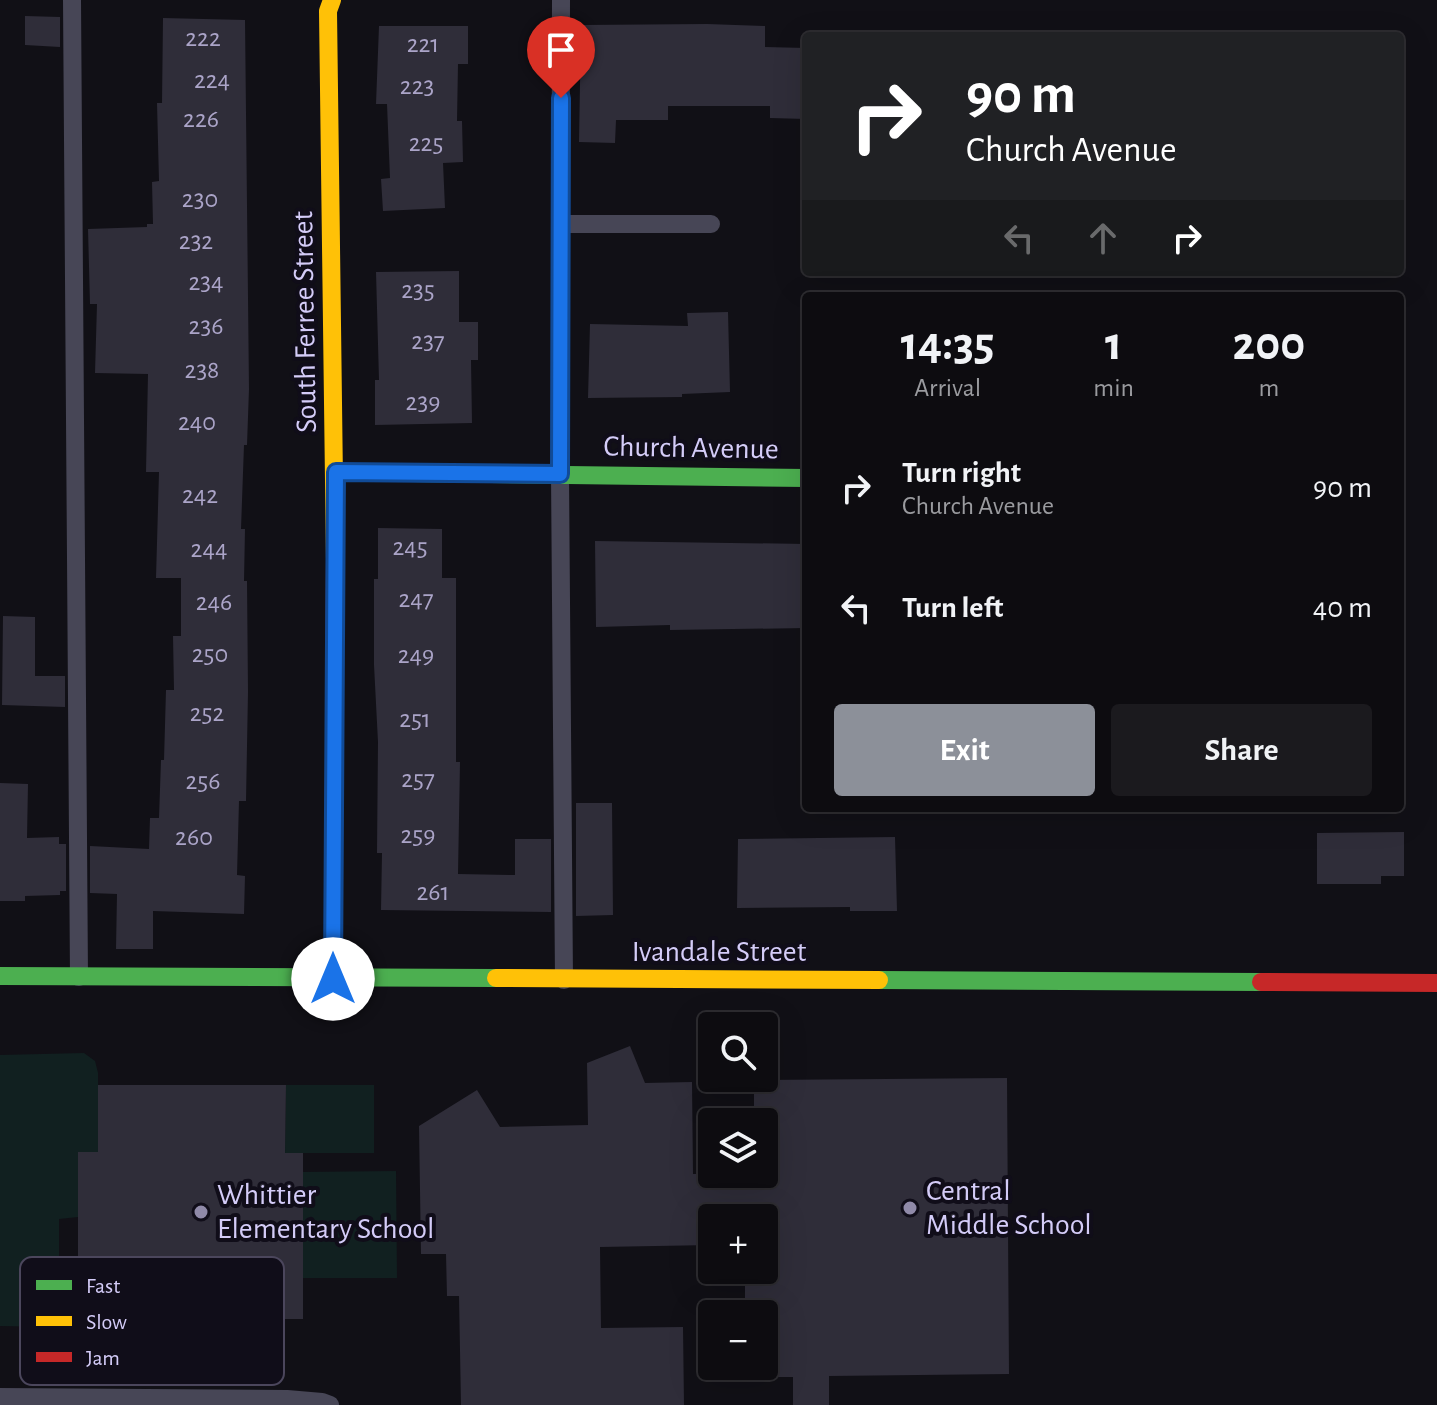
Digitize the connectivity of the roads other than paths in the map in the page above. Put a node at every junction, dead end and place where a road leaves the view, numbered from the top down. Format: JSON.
{"nodes":[{"id":1,"x":72,"y":0,"type":"edge"},
{"id":2,"x":332,"y":0,"type":"edge"},
{"id":3,"x":561,"y":0,"type":"edge"},
{"id":4,"x":561,"y":224,"type":"junction"},
{"id":5,"x":711,"y":224,"type":"dead end"},
{"id":6,"x":336,"y":472,"type":"junction"},
{"id":7,"x":560,"y":474,"type":"junction"},
{"id":8,"x":802,"y":478,"type":"edge"},
{"id":9,"x":0,"y":976,"type":"edge"},
{"id":10,"x":79,"y":977,"type":"junction"},
{"id":11,"x":333,"y":979,"type":"junction"},
{"id":12,"x":564,"y":980,"type":"junction"},
{"id":13,"x":1437,"y":983,"type":"edge"},
{"id":14,"x":0,"y":1397,"type":"edge"},
{"id":15,"x":330,"y":1405,"type":"edge"}],
"edges":[{"from":1,"to":10,"type":"lane"},
{"from":2,"to":6,"type":"street","name":"South Ferree Street"},
{"from":3,"to":4,"type":"lane"},
{"from":4,"to":5,"type":"lane"},
{"from":4,"to":7,"type":"lane"},
{"from":6,"to":7,"type":"street","name":"Church Avenue"},
{"from":6,"to":11,"type":"street","name":"South Ferree Street"},
{"from":7,"to":8,"type":"street","name":"Church Avenue"},
{"from":7,"to":12,"type":"lane"},
{"from":9,"to":10,"type":"street","name":"Ivandale Street"},
{"from":10,"to":11,"type":"street","name":"Ivandale Street"},
{"from":11,"to":12,"type":"street","name":"Ivandale Street"},
{"from":12,"to":13,"type":"street","name":"Ivandale Street"},
{"from":14,"to":15,"type":"lane"}]}
